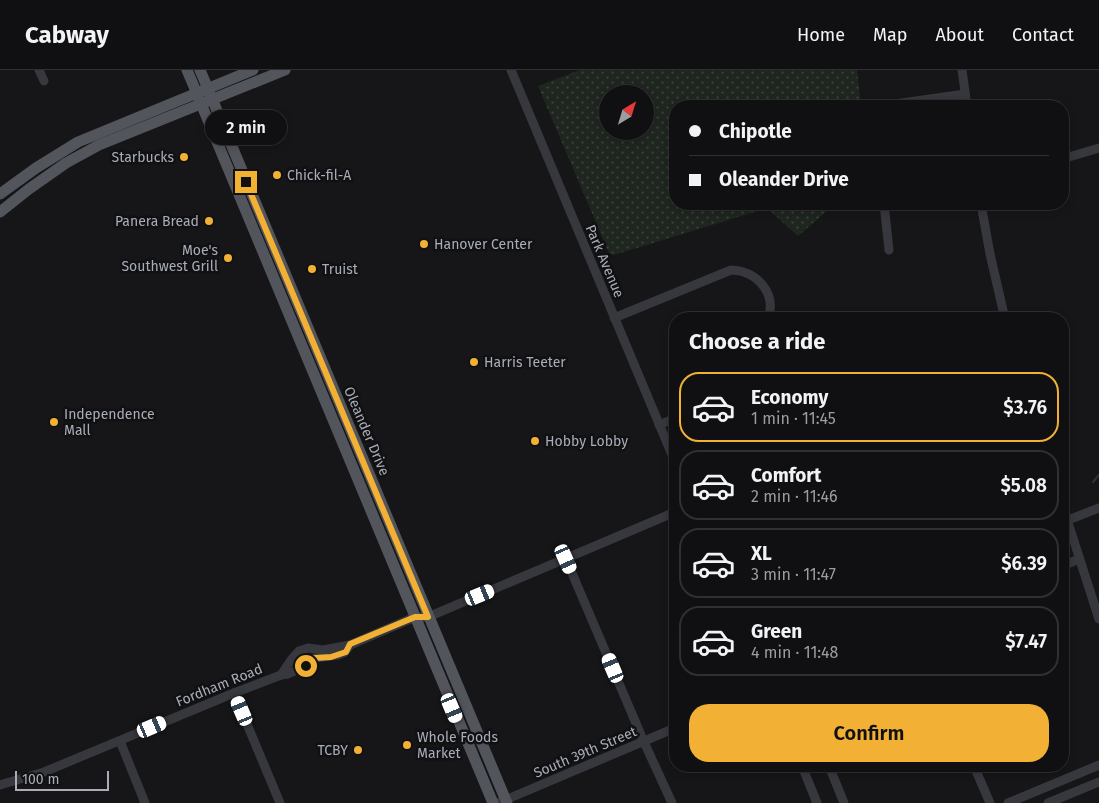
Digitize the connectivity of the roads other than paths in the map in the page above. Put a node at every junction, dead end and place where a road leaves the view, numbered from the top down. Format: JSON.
{"nodes":[{"id":1,"x":39,"y":70,"type":"edge"},
{"id":2,"x":187,"y":70,"type":"edge"},
{"id":3,"x":200,"y":70,"type":"edge"},
{"id":4,"x":253,"y":70,"type":"edge"},
{"id":5,"x":285,"y":70,"type":"edge"},
{"id":6,"x":511,"y":70,"type":"edge"},
{"id":7,"x":962,"y":70,"type":"edge"},
{"id":8,"x":44,"y":81,"type":"dead end"},
{"id":9,"x":965,"y":94,"type":"junction"},
{"id":10,"x":205,"y":97,"type":"junction"},
{"id":11,"x":923,"y":100,"type":"edge"},
{"id":12,"x":966,"y":100,"type":"edge"},
{"id":13,"x":1099,"y":148,"type":"edge"},
{"id":14,"x":1069,"y":156,"type":"edge"},
{"id":15,"x":0,"y":194,"type":"edge"},
{"id":16,"x":885,"y":210,"type":"edge"},
{"id":17,"x":982,"y":210,"type":"edge"},
{"id":18,"x":0,"y":212,"type":"edge"},
{"id":19,"x":889,"y":250,"type":"dead end"},
{"id":20,"x":770,"y":312,"type":"edge"},
{"id":21,"x":1003,"y":312,"type":"edge"},
{"id":22,"x":614,"y":318,"type":"junction"},
{"id":23,"x":669,"y":421,"type":"edge"},
{"id":24,"x":659,"y":425,"type":"junction"},
{"id":25,"x":669,"y":448,"type":"edge"},
{"id":26,"x":1099,"y":508,"type":"edge"},
{"id":27,"x":669,"y":515,"type":"edge"},
{"id":28,"x":1069,"y":520,"type":"edge"},
{"id":29,"x":1069,"y":523,"type":"edge"},
{"id":30,"x":566,"y":559,"type":"junction"},
{"id":31,"x":1080,"y":559,"type":"junction"},
{"id":32,"x":1069,"y":563,"type":"edge"},
{"id":33,"x":415,"y":617,"type":"junction"},
{"id":34,"x":428,"y":617,"type":"junction"},
{"id":35,"x":1099,"y":619,"type":"edge"},
{"id":36,"x":350,"y":644,"type":"junction"},
{"id":37,"x":281,"y":675,"type":"junction"},
{"id":38,"x":234,"y":692,"type":"junction"},
{"id":39,"x":669,"y":731,"type":"edge"},
{"id":40,"x":120,"y":741,"type":"junction"},
{"id":41,"x":644,"y":742,"type":"junction"},
{"id":42,"x":1099,"y":765,"type":"edge"},
{"id":43,"x":804,"y":772,"type":"edge"},
{"id":44,"x":831,"y":772,"type":"edge"},
{"id":45,"x":977,"y":772,"type":"edge"},
{"id":46,"x":1099,"y":782,"type":"edge"},
{"id":47,"x":0,"y":785,"type":"edge"},
{"id":48,"x":503,"y":802,"type":"edge"},
{"id":49,"x":145,"y":803,"type":"edge"},
{"id":50,"x":280,"y":803,"type":"edge"},
{"id":51,"x":493,"y":803,"type":"edge"},
{"id":52,"x":672,"y":803,"type":"edge"},
{"id":53,"x":817,"y":803,"type":"edge"},
{"id":54,"x":844,"y":803,"type":"edge"},
{"id":55,"x":990,"y":803,"type":"edge"},
{"id":56,"x":1008,"y":803,"type":"edge"},
{"id":57,"x":1048,"y":803,"type":"edge"}],
"edges":[{"from":1,"to":8,"type":"street"},
{"from":2,"to":10,"type":"main road","name":"Oleander Drive"},
{"from":3,"to":10,"type":"main road","name":"Oleander Drive"},
{"from":4,"to":10,"type":"main road"},
{"from":5,"to":10,"type":"main road"},
{"from":6,"to":22,"type":"street","name":"Park Avenue"},
{"from":7,"to":9,"type":"street"},
{"from":9,"to":11,"type":"street"},
{"from":9,"to":12,"type":"street"},
{"from":10,"to":15,"type":"main road"},
{"from":10,"to":18,"type":"main road"},
{"from":10,"to":33,"type":"main road","name":"Oleander Drive"},
{"from":10,"to":34,"type":"main road","name":"Oleander Drive"},
{"from":13,"to":14,"type":"street"},
{"from":16,"to":19,"type":"street"},
{"from":17,"to":21,"type":"street"},
{"from":20,"to":22,"type":"street"},
{"from":22,"to":24,"type":"street","name":"Park Avenue"},
{"from":23,"to":24,"type":"street"},
{"from":24,"to":25,"type":"street","name":"Park Avenue"},
{"from":26,"to":28,"type":"street"},
{"from":27,"to":30,"type":"street"},
{"from":29,"to":31,"type":"street"},
{"from":30,"to":34,"type":"street"},
{"from":30,"to":41,"type":"street"},
{"from":31,"to":32,"type":"street"},
{"from":31,"to":35,"type":"street"},
{"from":33,"to":34,"type":"street","name":"Fordham Road"},
{"from":33,"to":36,"type":"street","name":"Fordham Road"},
{"from":33,"to":51,"type":"main road","name":"Oleander Drive"},
{"from":34,"to":48,"type":"main road","name":"Oleander Drive"},
{"from":36,"to":37,"type":"street","name":"Fordham Road"},
{"from":36,"to":37,"type":"street","name":"Fordham Road"},
{"from":37,"to":38,"type":"street","name":"Fordham Road"},
{"from":38,"to":40,"type":"street","name":"Fordham Road"},
{"from":38,"to":50,"type":"street"},
{"from":39,"to":41,"type":"street","name":"South 39th Street"},
{"from":40,"to":47,"type":"street","name":"Fordham Road"},
{"from":40,"to":49,"type":"street"},
{"from":41,"to":48,"type":"street","name":"South 39th Street"},
{"from":41,"to":52,"type":"street"},
{"from":42,"to":56,"type":"street"},
{"from":43,"to":53,"type":"street"},
{"from":44,"to":54,"type":"street"},
{"from":45,"to":55,"type":"street"},
{"from":46,"to":57,"type":"street"}]}
